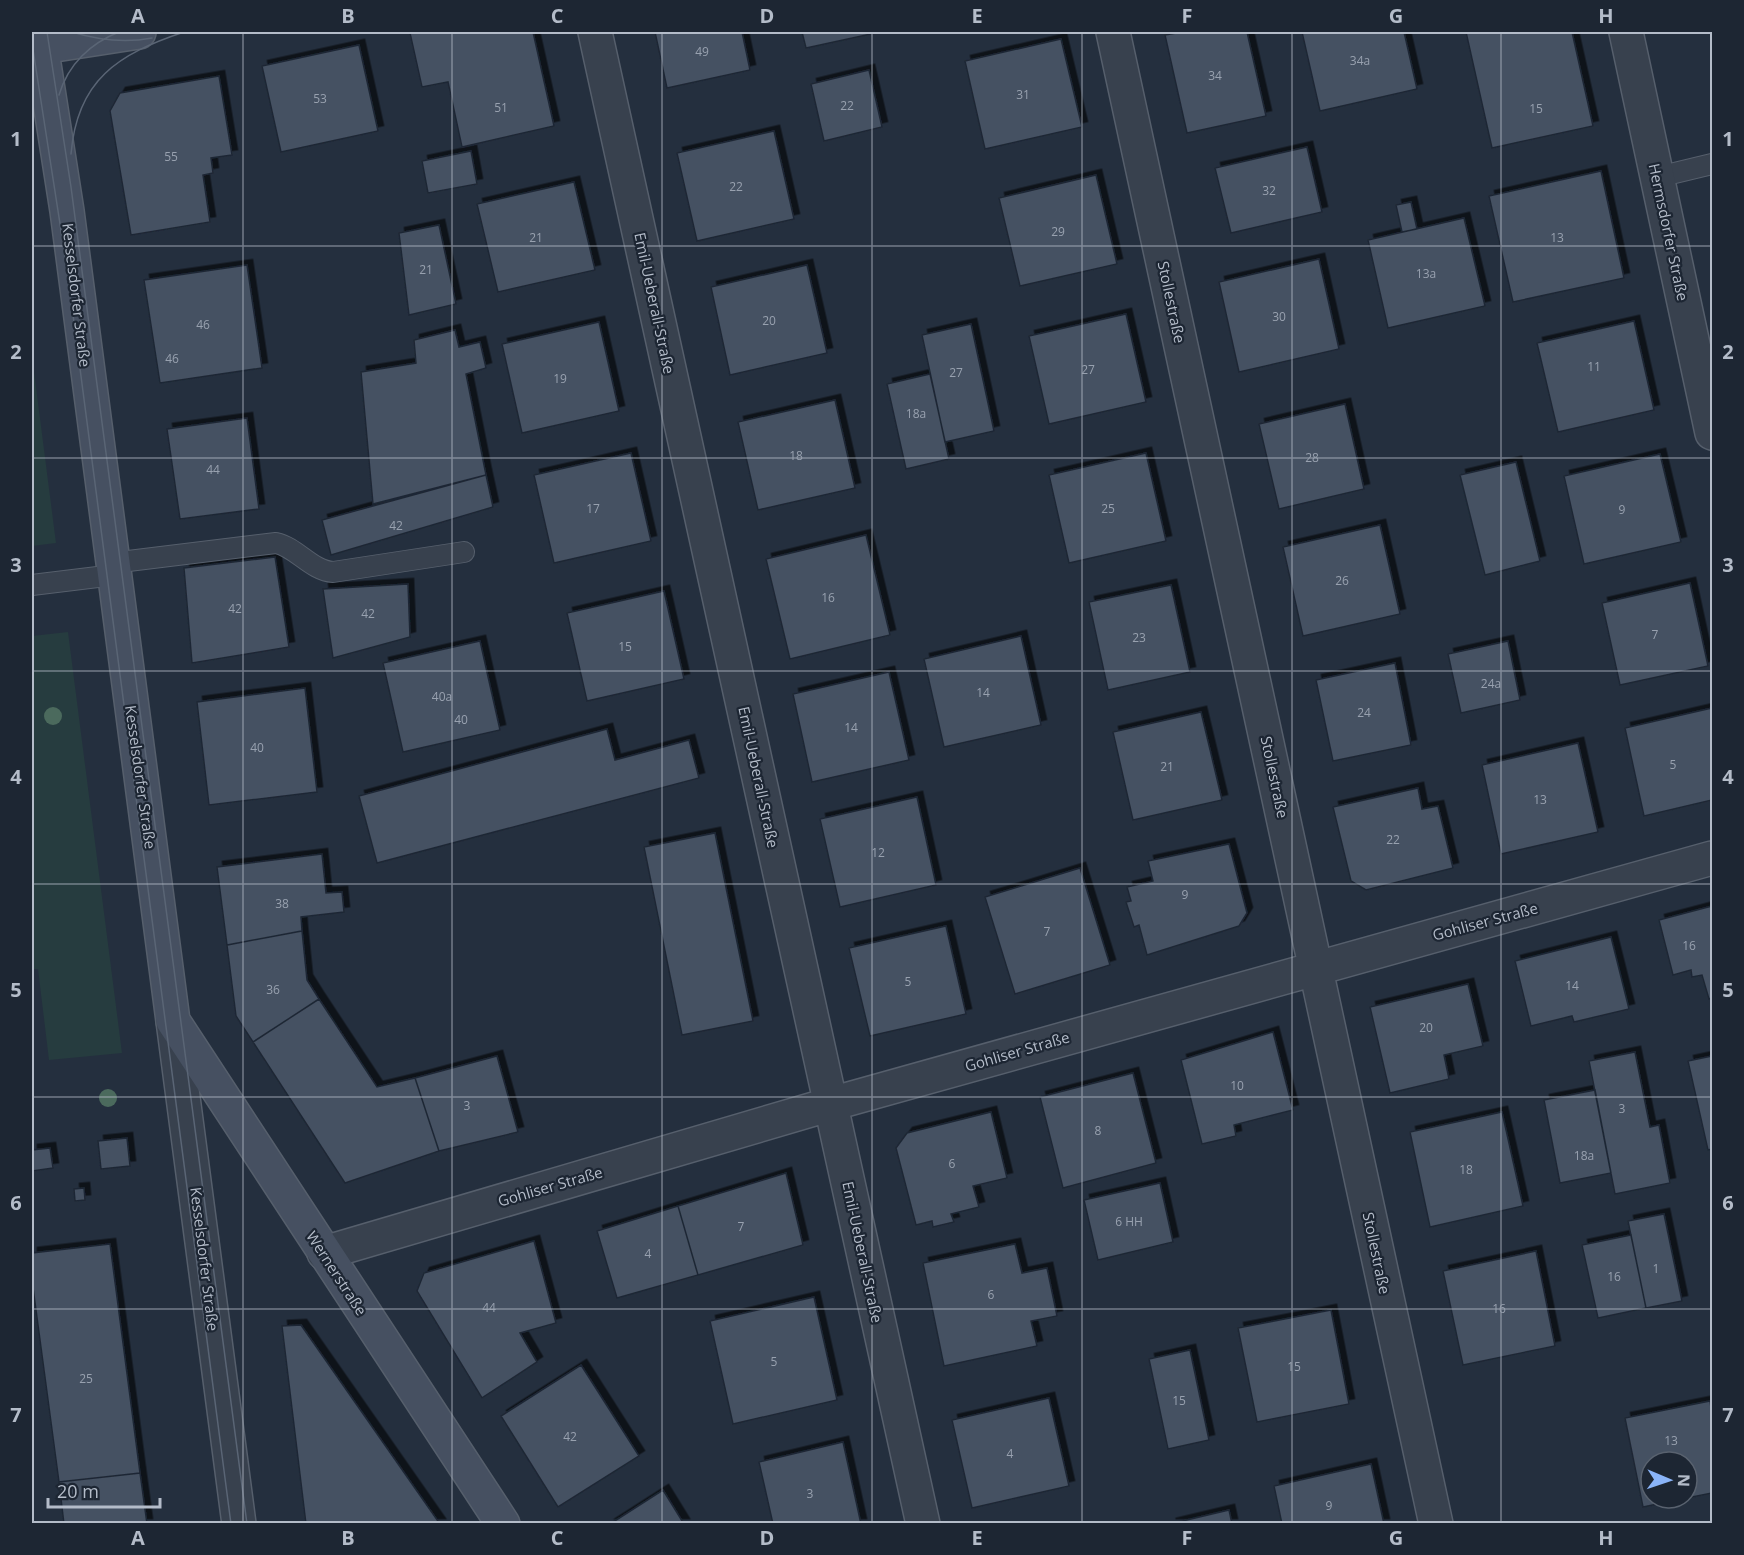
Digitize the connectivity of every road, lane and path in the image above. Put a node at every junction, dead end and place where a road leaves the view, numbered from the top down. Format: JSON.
{"nodes":[{"id":1,"x":140,"y":32,"type":"edge"},
{"id":2,"x":596,"y":32,"type":"edge"},
{"id":3,"x":1113,"y":32,"type":"edge"},
{"id":4,"x":1626,"y":32,"type":"edge"},
{"id":5,"x":41,"y":39,"type":"edge"},
{"id":6,"x":40,"y":85,"type":"edge"},
{"id":7,"x":1713,"y":164,"type":"edge"},
{"id":8,"x":1658,"y":177,"type":"junction"},
{"id":9,"x":1713,"y":433,"type":"edge"},
{"id":10,"x":464,"y":552,"type":"dead end"},
{"id":11,"x":113,"y":569,"type":"junction"},
{"id":12,"x":32,"y":585,"type":"edge"},
{"id":13,"x":1713,"y":858,"type":"edge"},
{"id":14,"x":1316,"y":968,"type":"junction"},
{"id":15,"x":173,"y":1021,"type":"junction"},
{"id":16,"x":831,"y":1104,"type":"junction"},
{"id":17,"x":324,"y":1253,"type":"junction"},
{"id":18,"x":239,"y":1524,"type":"edge"},
{"id":19,"x":503,"y":1524,"type":"edge"},
{"id":20,"x":923,"y":1524,"type":"edge"},
{"id":21,"x":1436,"y":1524,"type":"edge"}],
"edges":[{"from":1,"to":5,"type":"street"},
{"from":2,"to":16,"type":"street","name":"Emil-Ueberall-Straße"},
{"from":3,"to":14,"type":"street","name":"Stollestraße"},
{"from":4,"to":8,"type":"street","name":"Hermsdorfer Straße"},
{"from":5,"to":6,"type":"street","name":"Kesselsdorfer Straße"},
{"from":6,"to":11,"type":"street","name":"Kesselsdorfer Straße"},
{"from":7,"to":8,"type":"lane"},
{"from":8,"to":9,"type":"street","name":"Hermsdorfer Straße"},
{"from":10,"to":11,"type":"lane"},
{"from":11,"to":12,"type":"lane"},
{"from":11,"to":15,"type":"street","name":"Kesselsdorfer Straße"},
{"from":13,"to":14,"type":"street","name":"Gohliser Straße"},
{"from":14,"to":16,"type":"street","name":"Gohliser Straße"},
{"from":14,"to":21,"type":"street","name":"Stollestraße"},
{"from":15,"to":17,"type":"street","name":"Wernerstraße"},
{"from":15,"to":18,"type":"street","name":"Kesselsdorfer Straße"},
{"from":16,"to":17,"type":"street","name":"Gohliser Straße"},
{"from":16,"to":20,"type":"street","name":"Emil-Ueberall-Straße"},
{"from":17,"to":19,"type":"street","name":"Wernerstraße"}]}
